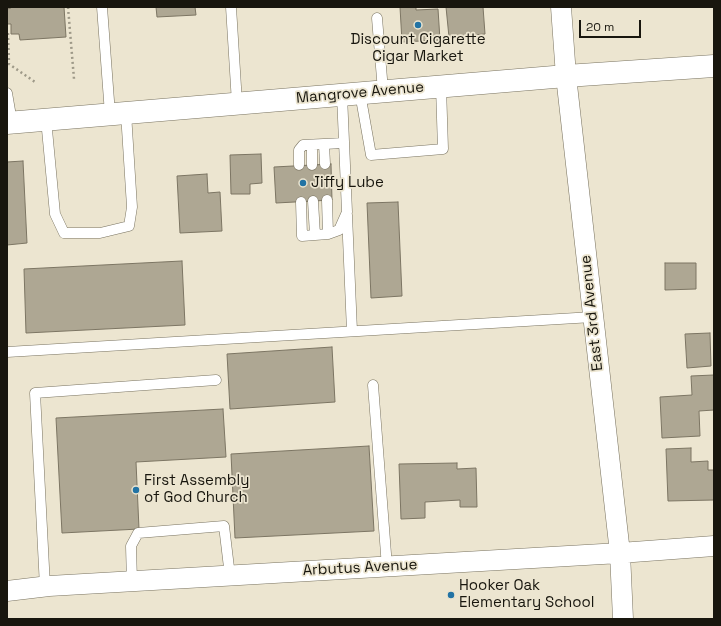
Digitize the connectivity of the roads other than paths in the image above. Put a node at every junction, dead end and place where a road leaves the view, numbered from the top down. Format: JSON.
{"nodes":[{"id":1,"x":102,"y":7,"type":"edge"},
{"id":2,"x":231,"y":7,"type":"edge"},
{"id":3,"x":561,"y":7,"type":"edge"},
{"id":4,"x":377,"y":18,"type":"dead end"},
{"id":5,"x":714,"y":66,"type":"edge"},
{"id":6,"x":566,"y":76,"type":"junction"},
{"id":7,"x":441,"y":87,"type":"junction"},
{"id":8,"x":383,"y":92,"type":"junction"},
{"id":9,"x":7,"y":93,"type":"edge"},
{"id":10,"x":351,"y":94,"type":"junction"},
{"id":11,"x":237,"y":103,"type":"junction"},
{"id":12,"x":118,"y":113,"type":"junction"},
{"id":13,"x":46,"y":119,"type":"junction"},
{"id":14,"x":9,"y":122,"type":"edge"},
{"id":15,"x":344,"y":143,"type":"junction"},
{"id":16,"x":324,"y":144,"type":"junction"},
{"id":17,"x":312,"y":145,"type":"junction"},
{"id":18,"x":325,"y":164,"type":"dead end"},
{"id":19,"x":299,"y":165,"type":"dead end"},
{"id":20,"x":312,"y":165,"type":"dead end"},
{"id":21,"x":327,"y":200,"type":"dead end"},
{"id":22,"x":313,"y":201,"type":"dead end"},
{"id":23,"x":301,"y":202,"type":"dead end"},
{"id":24,"x":347,"y":212,"type":"junction"},
{"id":25,"x":328,"y":234,"type":"junction"},
{"id":26,"x":315,"y":235,"type":"junction"},
{"id":27,"x":593,"y":317,"type":"junction"},
{"id":28,"x":352,"y":331,"type":"junction"},
{"id":29,"x":7,"y":352,"type":"edge"},
{"id":30,"x":216,"y":380,"type":"dead end"},
{"id":31,"x":373,"y":385,"type":"dead end"},
{"id":32,"x":714,"y":546,"type":"edge"},
{"id":33,"x":620,"y":553,"type":"junction"},
{"id":34,"x":387,"y":567,"type":"junction"},
{"id":35,"x":230,"y":576,"type":"junction"},
{"id":36,"x":132,"y":582,"type":"junction"},
{"id":37,"x":45,"y":587,"type":"junction"},
{"id":38,"x":7,"y":591,"type":"edge"},
{"id":39,"x":624,"y":619,"type":"edge"}],
"edges":[{"from":1,"to":12,"type":"lane"},
{"from":2,"to":11,"type":"lane"},
{"from":3,"to":6,"type":"street","name":"East 3rd Avenue"},
{"from":4,"to":8,"type":"lane"},
{"from":5,"to":6,"type":"street","name":"Mangrove Avenue"},
{"from":6,"to":7,"type":"street","name":"Mangrove Avenue"},
{"from":6,"to":27,"type":"street","name":"East 3rd Avenue"},
{"from":7,"to":8,"type":"street","name":"Mangrove Avenue"},
{"from":7,"to":10,"type":"lane"},
{"from":8,"to":10,"type":"street","name":"Mangrove Avenue"},
{"from":9,"to":14,"type":"lane"},
{"from":10,"to":11,"type":"street","name":"Mangrove Avenue"},
{"from":10,"to":15,"type":"lane"},
{"from":11,"to":12,"type":"street","name":"Mangrove Avenue"},
{"from":12,"to":13,"type":"street","name":"Mangrove Avenue"},
{"from":12,"to":13,"type":"lane"},
{"from":13,"to":14,"type":"street","name":"Mangrove Avenue"},
{"from":15,"to":16,"type":"lane"},
{"from":15,"to":24,"type":"lane"},
{"from":16,"to":17,"type":"lane"},
{"from":16,"to":18,"type":"lane"},
{"from":17,"to":19,"type":"lane"},
{"from":17,"to":20,"type":"lane"},
{"from":21,"to":25,"type":"lane"},
{"from":22,"to":26,"type":"lane"},
{"from":23,"to":26,"type":"lane"},
{"from":24,"to":25,"type":"lane"},
{"from":24,"to":28,"type":"lane"},
{"from":25,"to":26,"type":"lane"},
{"from":27,"to":28,"type":"lane"},
{"from":27,"to":33,"type":"street","name":"East 3rd Avenue"},
{"from":28,"to":29,"type":"lane"},
{"from":30,"to":37,"type":"lane"},
{"from":31,"to":34,"type":"lane"},
{"from":32,"to":33,"type":"street","name":"Arbutus Avenue"},
{"from":33,"to":34,"type":"street","name":"Arbutus Avenue"},
{"from":33,"to":39,"type":"street","name":"East 3rd Avenue"},
{"from":34,"to":35,"type":"street","name":"Arbutus Avenue"},
{"from":35,"to":36,"type":"street","name":"Arbutus Avenue"},
{"from":35,"to":36,"type":"lane"},
{"from":36,"to":37,"type":"street","name":"Arbutus Avenue"},
{"from":37,"to":38,"type":"street","name":"Arbutus Avenue"}]}
